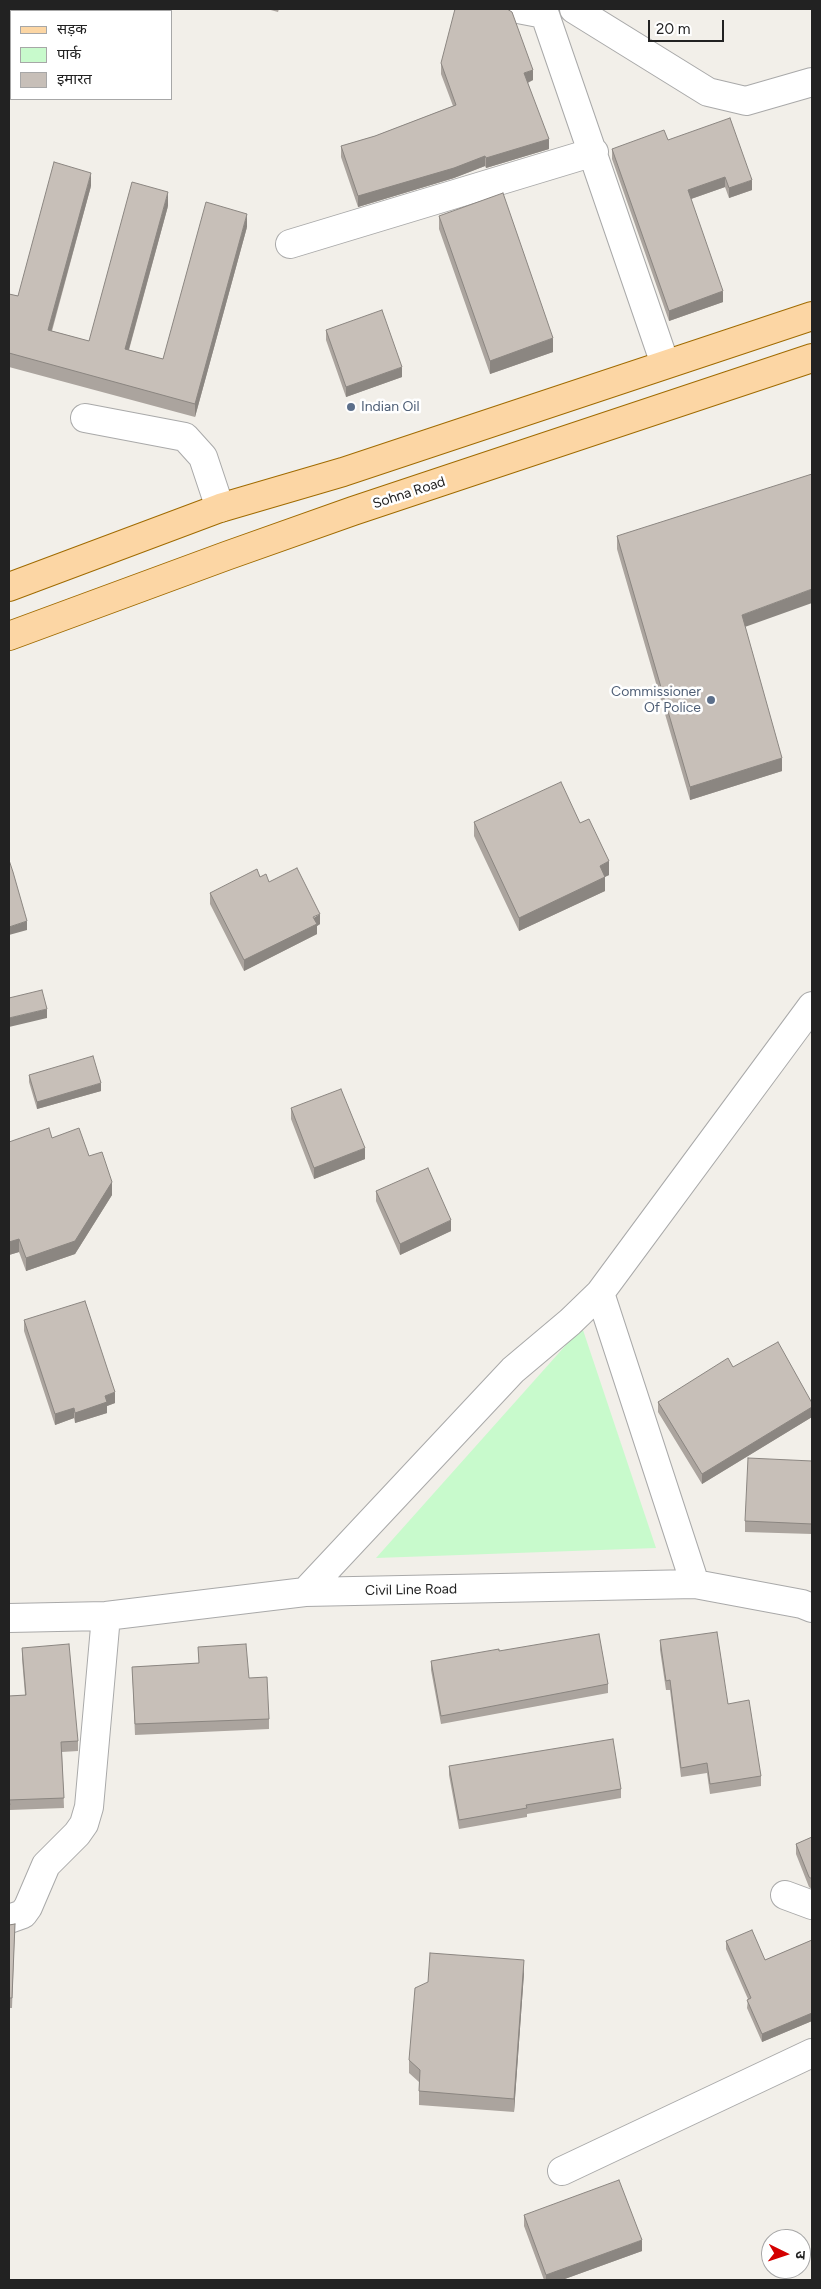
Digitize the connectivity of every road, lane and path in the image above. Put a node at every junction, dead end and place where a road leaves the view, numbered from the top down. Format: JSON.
{"nodes":[{"id":1,"x":574,"y":9,"type":"edge"},
{"id":2,"x":535,"y":10,"type":"edge"},
{"id":3,"x":812,"y":82,"type":"edge"},
{"id":4,"x":594,"y":152,"type":"junction"},
{"id":5,"x":290,"y":244,"type":"dead end"},
{"id":6,"x":812,"y":316,"type":"edge"},
{"id":7,"x":812,"y":358,"type":"edge"},
{"id":8,"x":665,"y":364,"type":"junction"},
{"id":9,"x":85,"y":418,"type":"dead end"},
{"id":10,"x":220,"y":508,"type":"junction"},
{"id":11,"x":9,"y":587,"type":"edge"},
{"id":12,"x":9,"y":636,"type":"edge"},
{"id":13,"x":812,"y":1006,"type":"edge"},
{"id":14,"x":600,"y":1293,"type":"junction"},
{"id":15,"x":694,"y":1584,"type":"junction"},
{"id":16,"x":305,"y":1592,"type":"junction"},
{"id":17,"x":812,"y":1608,"type":"edge"},
{"id":18,"x":106,"y":1616,"type":"junction"},
{"id":19,"x":9,"y":1618,"type":"edge"},
{"id":20,"x":785,"y":1895,"type":"dead end"},
{"id":21,"x":812,"y":1905,"type":"edge"},
{"id":22,"x":9,"y":1919,"type":"edge"},
{"id":23,"x":812,"y":2053,"type":"edge"},
{"id":24,"x":562,"y":2170,"type":"dead end"}],
"edges":[{"from":1,"to":3,"type":"street"},
{"from":2,"to":4,"type":"street"},
{"from":4,"to":5,"type":"street"},
{"from":4,"to":8,"type":"street"},
{"from":6,"to":8,"type":"main road"},
{"from":7,"to":12,"type":"main road","name":"Sohna Road"},
{"from":8,"to":10,"type":"main road"},
{"from":9,"to":10,"type":"street"},
{"from":10,"to":11,"type":"main road"},
{"from":13,"to":14,"type":"street"},
{"from":14,"to":15,"type":"street"},
{"from":14,"to":16,"type":"street"},
{"from":15,"to":16,"type":"street","name":"Civil Line Road"},
{"from":15,"to":17,"type":"street","name":"Civil Line Road"},
{"from":16,"to":18,"type":"street","name":"Civil Line Road"},
{"from":18,"to":19,"type":"street","name":"Civil Line Road"},
{"from":18,"to":22,"type":"street"},
{"from":20,"to":21,"type":"street"},
{"from":23,"to":24,"type":"street"}]}
